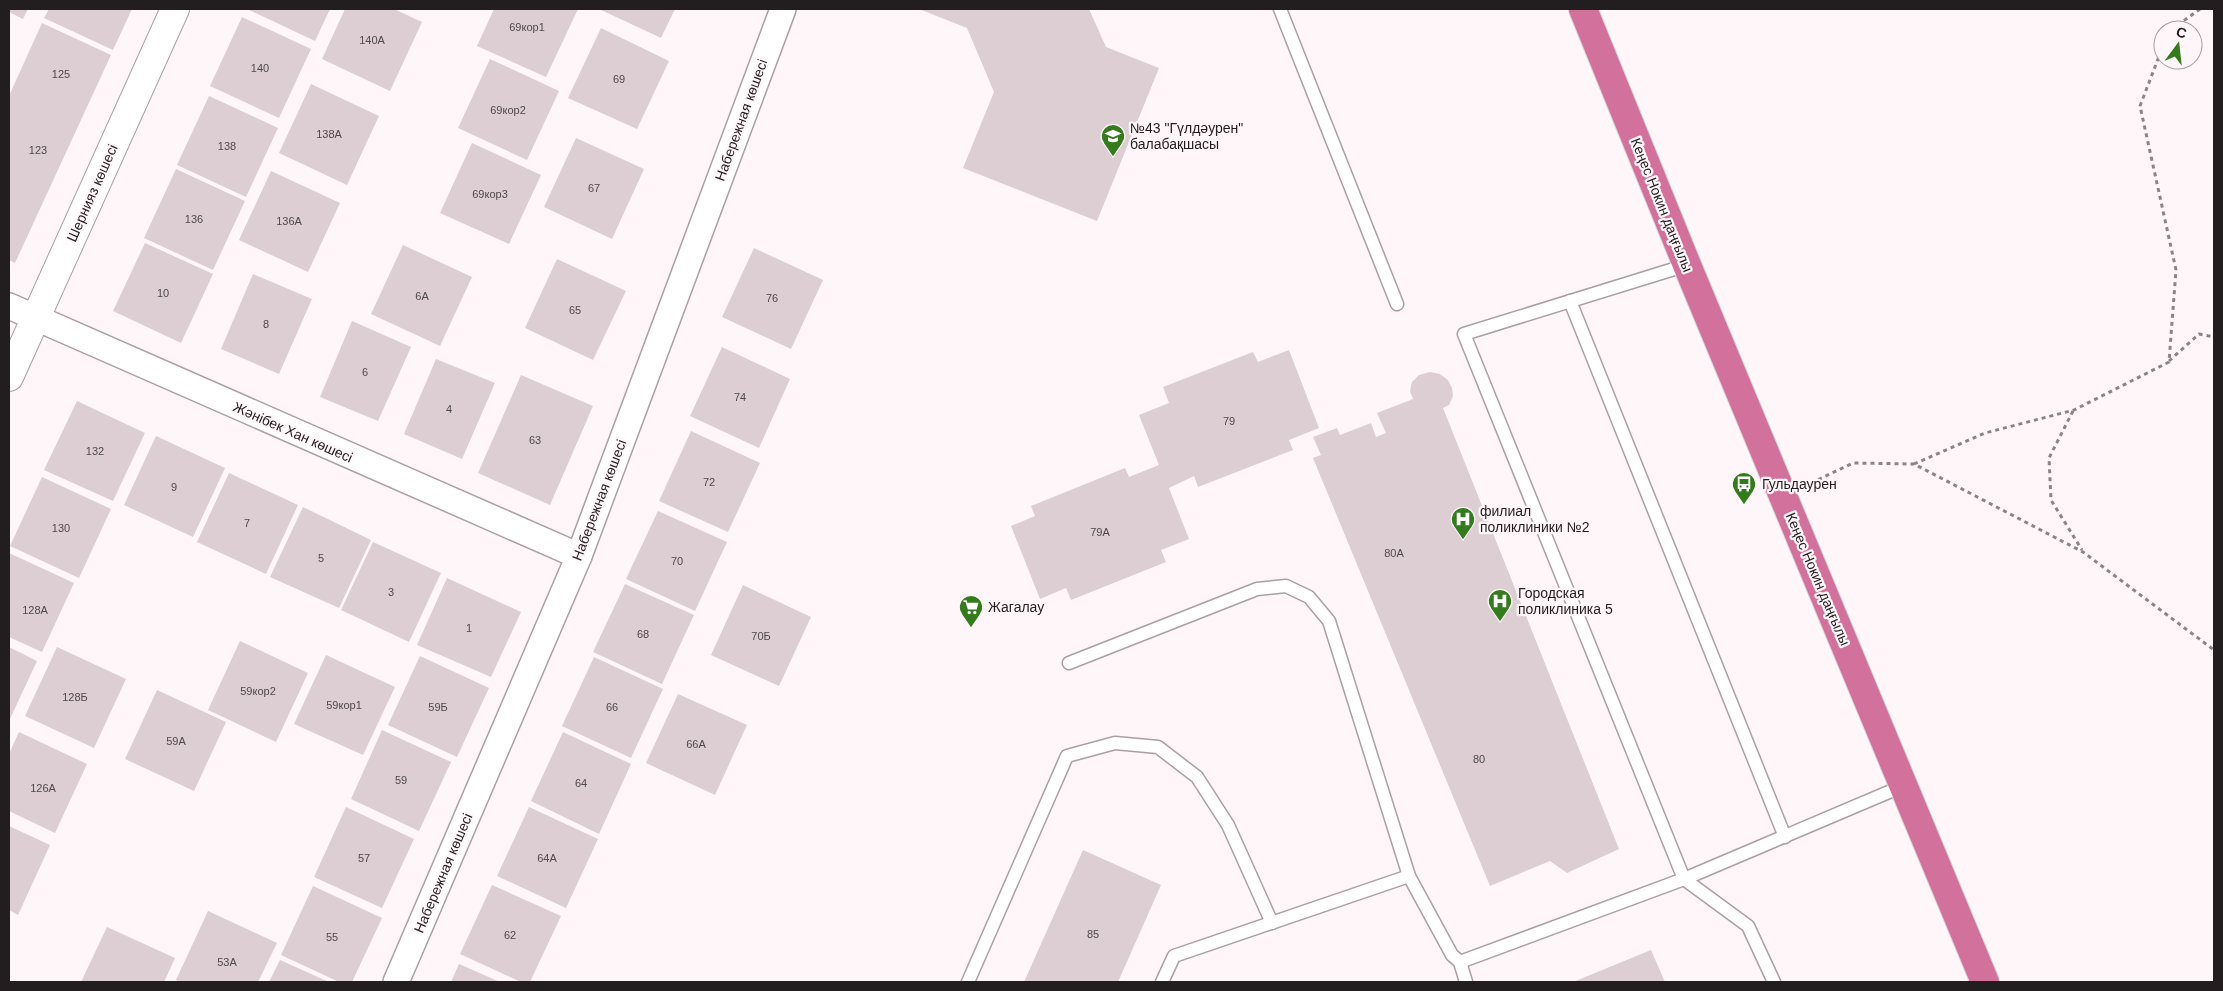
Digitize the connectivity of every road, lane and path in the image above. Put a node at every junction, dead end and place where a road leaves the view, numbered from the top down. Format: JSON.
{"nodes":[{"id":1,"x":175,"y":9,"type":"edge"},
{"id":2,"x":782,"y":9,"type":"edge"},
{"id":3,"x":1280,"y":9,"type":"edge"},
{"id":4,"x":1583,"y":9,"type":"edge"},
{"id":5,"x":2200,"y":9,"type":"edge"},
{"id":6,"x":2185,"y":20,"type":"edge"},
{"id":7,"x":2154,"y":70,"type":"edge"},
{"id":8,"x":1687,"y":265,"type":"junction"},
{"id":9,"x":1570,"y":302,"type":"junction"},
{"id":10,"x":1397,"y":304,"type":"dead end"},
{"id":11,"x":9,"y":306,"type":"edge"},
{"id":12,"x":35,"y":318,"type":"junction"},
{"id":13,"x":2214,"y":337,"type":"edge"},
{"id":14,"x":2169,"y":362,"type":"junction"},
{"id":15,"x":9,"y":377,"type":"edge"},
{"id":16,"x":2074,"y":410,"type":"junction"},
{"id":17,"x":1914,"y":464,"type":"junction"},
{"id":18,"x":1783,"y":496,"type":"junction"},
{"id":19,"x":2083,"y":552,"type":"junction"},
{"id":20,"x":579,"y":556,"type":"junction"},
{"id":21,"x":2214,"y":650,"type":"edge"},
{"id":22,"x":1069,"y":663,"type":"dead end"},
{"id":23,"x":1903,"y":786,"type":"junction"},
{"id":24,"x":1784,"y":836,"type":"junction"},
{"id":25,"x":1409,"y":876,"type":"junction"},
{"id":26,"x":1684,"y":879,"type":"junction"},
{"id":27,"x":1272,"y":923,"type":"junction"},
{"id":28,"x":1460,"y":962,"type":"junction"},
{"id":29,"x":396,"y":982,"type":"edge"},
{"id":30,"x":968,"y":982,"type":"edge"},
{"id":31,"x":1162,"y":982,"type":"edge"},
{"id":32,"x":1466,"y":982,"type":"edge"},
{"id":33,"x":1774,"y":982,"type":"edge"},
{"id":34,"x":1985,"y":982,"type":"edge"}],
"edges":[{"from":1,"to":12,"type":"street","name":"Шернияз көшесі"},
{"from":2,"to":20,"type":"street","name":"Набережная көшесі"},
{"from":3,"to":10,"type":"lane"},
{"from":4,"to":8,"type":"highway","name":"Кеңес Нокин даңғылы"},
{"from":5,"to":6,"type":"path"},
{"from":7,"to":14,"type":"path"},
{"from":8,"to":9,"type":"lane"},
{"from":8,"to":18,"type":"highway","name":"Кеңес Нокин даңғылы"},
{"from":9,"to":24,"type":"lane"},
{"from":9,"to":26,"type":"lane"},
{"from":11,"to":12,"type":"street","name":"Жәнібек Хан көшесі"},
{"from":12,"to":15,"type":"street","name":"Шернияз көшесі"},
{"from":12,"to":20,"type":"street","name":"Жәнібек Хан көшесі"},
{"from":13,"to":14,"type":"path"},
{"from":14,"to":16,"type":"path"},
{"from":16,"to":17,"type":"path"},
{"from":16,"to":19,"type":"path"},
{"from":17,"to":18,"type":"path"},
{"from":17,"to":19,"type":"path"},
{"from":18,"to":23,"type":"highway","name":"Кеңес Нокин даңғылы"},
{"from":19,"to":21,"type":"path"},
{"from":20,"to":29,"type":"street","name":"Набережная көшесі"},
{"from":22,"to":25,"type":"lane"},
{"from":23,"to":24,"type":"lane"},
{"from":23,"to":34,"type":"highway","name":"Кеңес Нокин даңғылы"},
{"from":24,"to":26,"type":"lane"},
{"from":25,"to":27,"type":"lane"},
{"from":25,"to":28,"type":"lane"},
{"from":26,"to":28,"type":"lane"},
{"from":26,"to":33,"type":"lane"},
{"from":27,"to":30,"type":"lane"},
{"from":27,"to":31,"type":"lane"},
{"from":28,"to":32,"type":"lane"}]}
